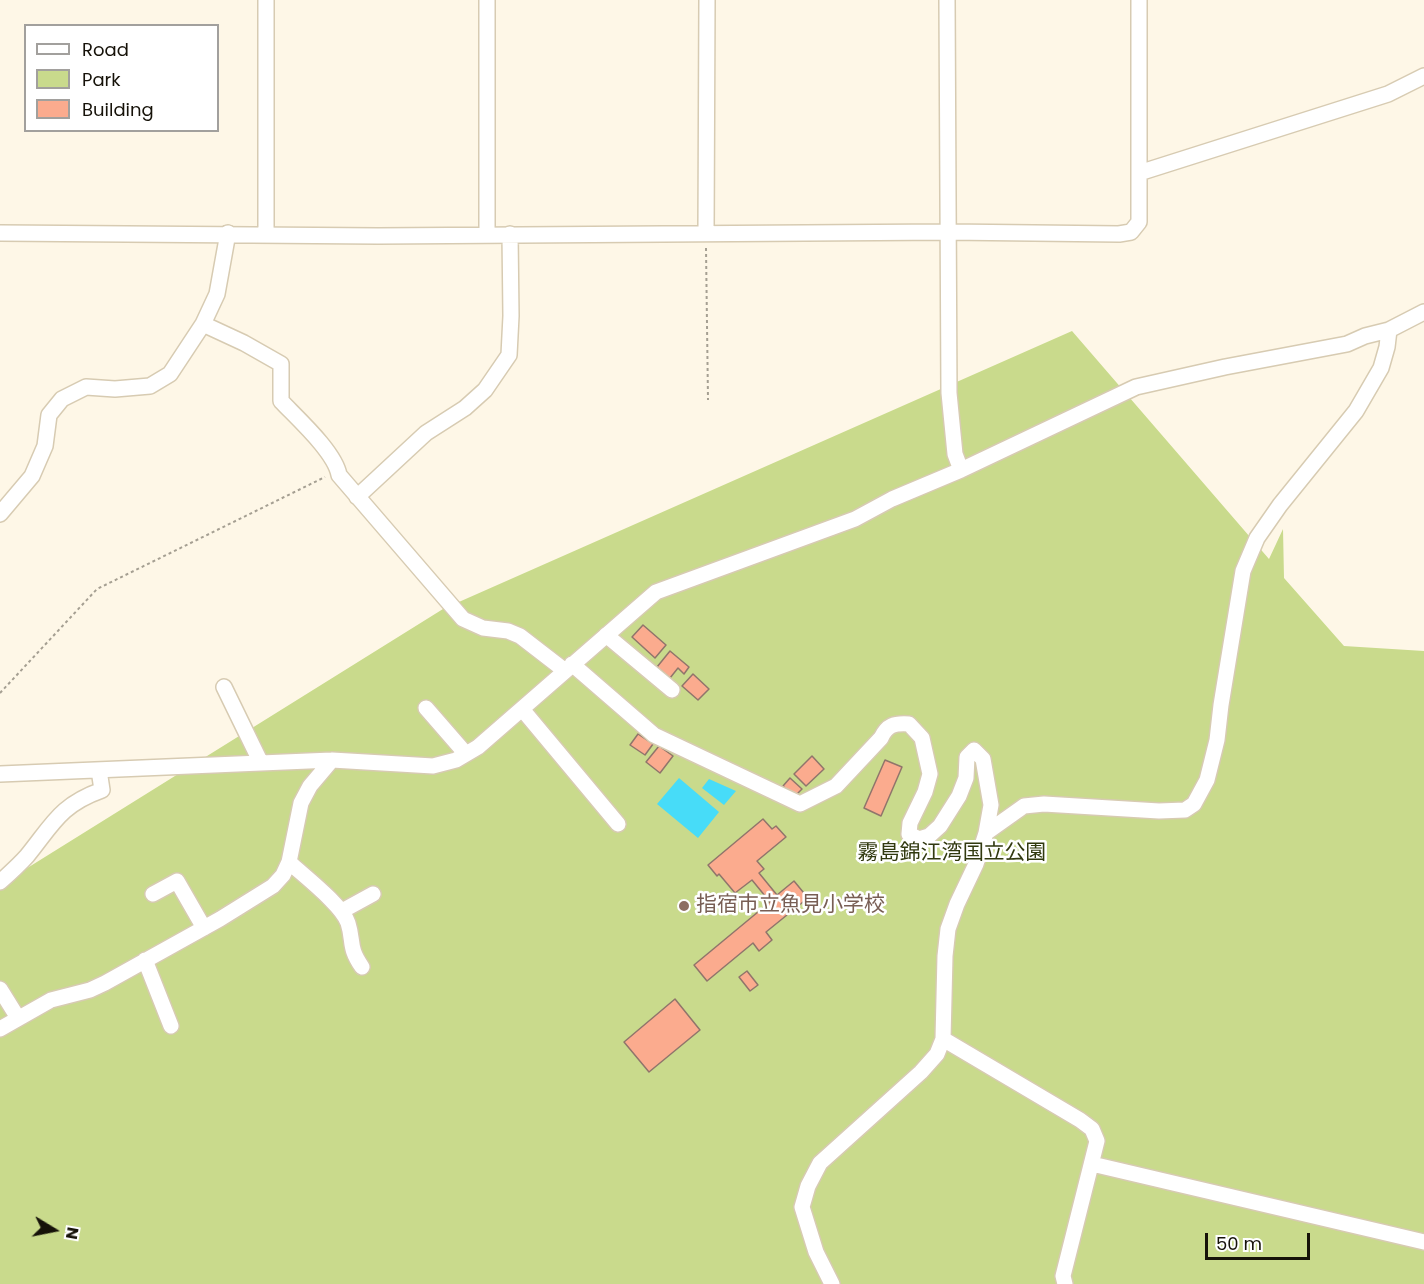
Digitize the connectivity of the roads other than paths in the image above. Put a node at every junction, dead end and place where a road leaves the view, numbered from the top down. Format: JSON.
{"nodes":[{"id":1,"x":266,"y":0,"type":"edge"},
{"id":2,"x":487,"y":0,"type":"edge"},
{"id":3,"x":707,"y":0,"type":"edge"},
{"id":4,"x":947,"y":0,"type":"edge"},
{"id":5,"x":1139,"y":0,"type":"edge"},
{"id":6,"x":1424,"y":76,"type":"edge"},
{"id":7,"x":1139,"y":173,"type":"junction"},
{"id":8,"x":948,"y":231,"type":"junction"},
{"id":9,"x":0,"y":233,"type":"edge"},
{"id":10,"x":228,"y":233,"type":"junction"},
{"id":11,"x":266,"y":233,"type":"junction"},
{"id":12,"x":706,"y":233,"type":"junction"},
{"id":13,"x":487,"y":234,"type":"junction"},
{"id":14,"x":510,"y":234,"type":"junction"},
{"id":15,"x":1424,"y":312,"type":"edge"},
{"id":16,"x":203,"y":324,"type":"junction"},
{"id":17,"x":1389,"y":330,"type":"junction"},
{"id":18,"x":962,"y":470,"type":"junction"},
{"id":19,"x":357,"y":497,"type":"junction"},
{"id":20,"x":0,"y":514,"type":"edge"},
{"id":21,"x":606,"y":635,"type":"junction"},
{"id":22,"x":568,"y":667,"type":"junction"},
{"id":23,"x":225,"y":687,"type":"dead end"},
{"id":24,"x":672,"y":690,"type":"dead end"},
{"id":25,"x":426,"y":708,"type":"dead end"},
{"id":26,"x":522,"y":709,"type":"junction"},
{"id":27,"x":466,"y":754,"type":"junction"},
{"id":28,"x":332,"y":760,"type":"junction"},
{"id":29,"x":261,"y":763,"type":"junction"},
{"id":30,"x":99,"y":770,"type":"junction"},
{"id":31,"x":0,"y":774,"type":"edge"},
{"id":32,"x":618,"y":824,"type":"dead end"},
{"id":33,"x":986,"y":833,"type":"junction"},
{"id":34,"x":289,"y":862,"type":"junction"},
{"id":35,"x":0,"y":882,"type":"edge"},
{"id":36,"x":153,"y":894,"type":"dead end"},
{"id":37,"x":373,"y":894,"type":"dead end"},
{"id":38,"x":342,"y":911,"type":"junction"},
{"id":39,"x":204,"y":928,"type":"junction"},
{"id":40,"x":145,"y":960,"type":"junction"},
{"id":41,"x":362,"y":967,"type":"dead end"},
{"id":42,"x":0,"y":989,"type":"edge"},
{"id":43,"x":18,"y":1018,"type":"junction"},
{"id":44,"x":171,"y":1026,"type":"dead end"},
{"id":45,"x":0,"y":1029,"type":"edge"},
{"id":46,"x":943,"y":1039,"type":"junction"},
{"id":47,"x":1092,"y":1164,"type":"junction"},
{"id":48,"x":1424,"y":1242,"type":"edge"},
{"id":49,"x":832,"y":1284,"type":"edge"},
{"id":50,"x":1065,"y":1284,"type":"edge"}],
"edges":[{"from":1,"to":11,"type":"street"},
{"from":2,"to":13,"type":"street"},
{"from":3,"to":12,"type":"street"},
{"from":4,"to":8,"type":"street"},
{"from":5,"to":7,"type":"street"},
{"from":6,"to":7,"type":"street"},
{"from":7,"to":8,"type":"street"},
{"from":8,"to":12,"type":"street"},
{"from":8,"to":18,"type":"street"},
{"from":9,"to":10,"type":"street"},
{"from":10,"to":11,"type":"street"},
{"from":10,"to":16,"type":"street"},
{"from":11,"to":13,"type":"street"},
{"from":12,"to":14,"type":"street"},
{"from":13,"to":14,"type":"street"},
{"from":14,"to":19,"type":"street"},
{"from":15,"to":17,"type":"street"},
{"from":16,"to":19,"type":"street"},
{"from":16,"to":20,"type":"street"},
{"from":17,"to":18,"type":"street"},
{"from":17,"to":33,"type":"street"},
{"from":18,"to":21,"type":"street"},
{"from":19,"to":22,"type":"street"},
{"from":21,"to":22,"type":"street"},
{"from":21,"to":24,"type":"street"},
{"from":22,"to":26,"type":"street"},
{"from":22,"to":33,"type":"street"},
{"from":23,"to":29,"type":"street"},
{"from":25,"to":27,"type":"street"},
{"from":26,"to":27,"type":"street"},
{"from":26,"to":32,"type":"street"},
{"from":27,"to":28,"type":"street"},
{"from":28,"to":29,"type":"street"},
{"from":28,"to":34,"type":"street"},
{"from":29,"to":30,"type":"street"},
{"from":30,"to":31,"type":"street"},
{"from":30,"to":35,"type":"street"},
{"from":33,"to":46,"type":"street"},
{"from":34,"to":38,"type":"street"},
{"from":34,"to":39,"type":"street"},
{"from":36,"to":39,"type":"street"},
{"from":37,"to":38,"type":"street"},
{"from":38,"to":41,"type":"street"},
{"from":39,"to":40,"type":"street"},
{"from":40,"to":43,"type":"street"},
{"from":40,"to":44,"type":"street"},
{"from":42,"to":43,"type":"street"},
{"from":43,"to":45,"type":"street"},
{"from":46,"to":47,"type":"street"},
{"from":46,"to":49,"type":"street"},
{"from":47,"to":48,"type":"street"},
{"from":47,"to":50,"type":"street"}]}
